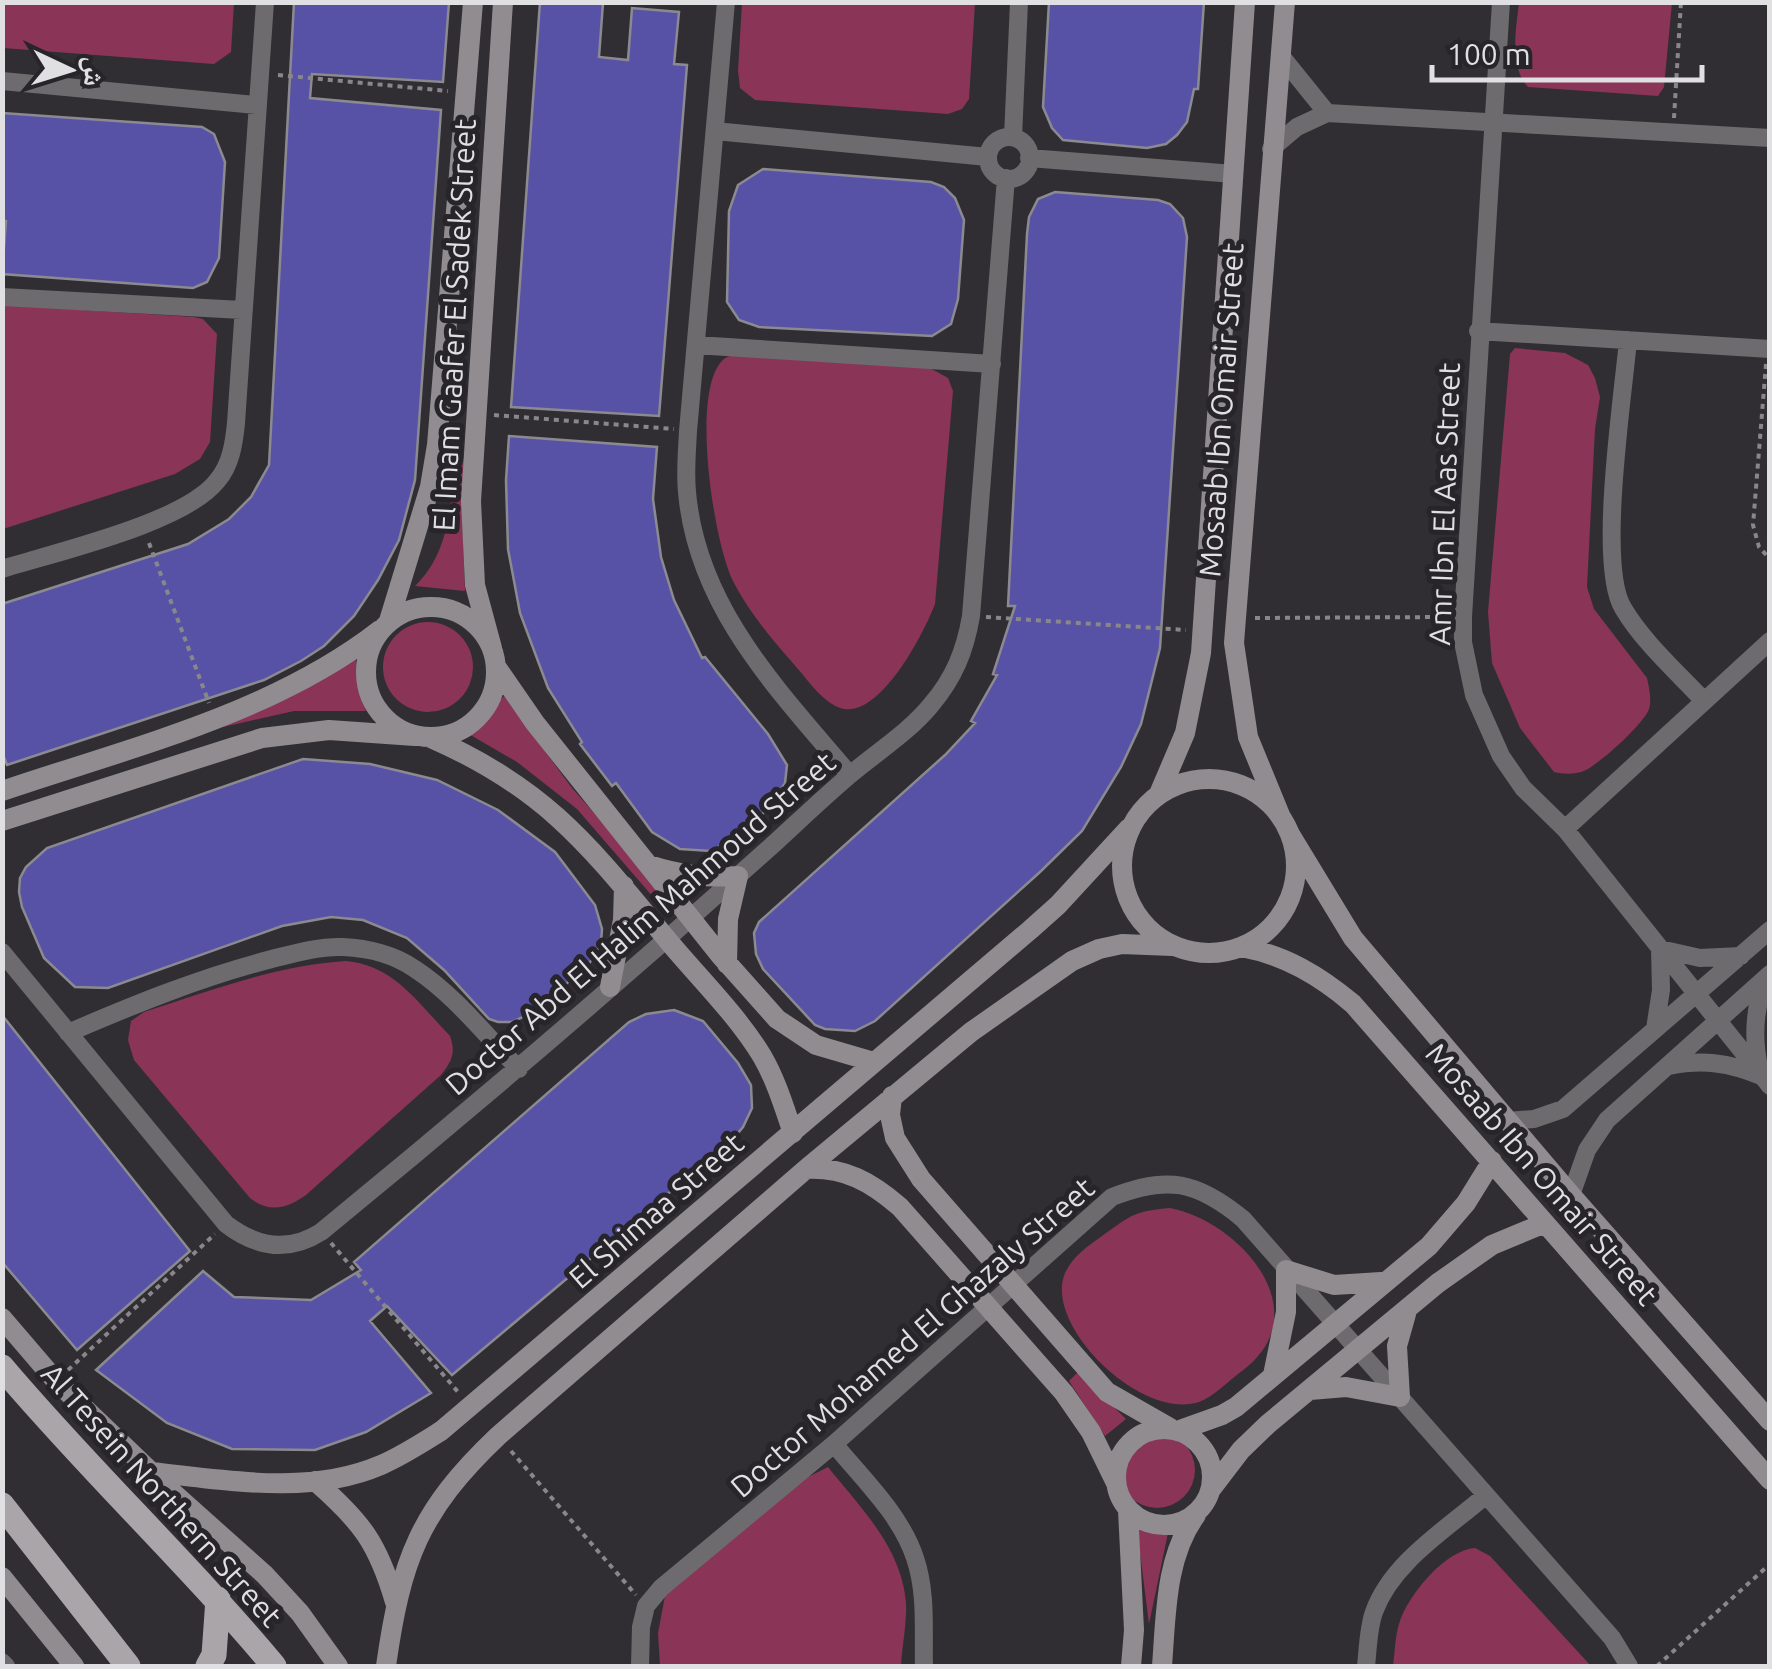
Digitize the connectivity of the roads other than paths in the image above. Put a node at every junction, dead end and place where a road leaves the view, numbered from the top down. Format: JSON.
{"nodes":[{"id":1,"x":265,"y":2,"type":"edge"},
{"id":2,"x":472,"y":2,"type":"edge"},
{"id":3,"x":503,"y":2,"type":"edge"},
{"id":4,"x":726,"y":2,"type":"edge"},
{"id":5,"x":1019,"y":2,"type":"edge"},
{"id":6,"x":1245,"y":2,"type":"edge"},
{"id":7,"x":1285,"y":2,"type":"edge"},
{"id":8,"x":1501,"y":2,"type":"edge"},
{"id":9,"x":1281,"y":56,"type":"junction"},
{"id":10,"x":2,"y":81,"type":"edge"},
{"id":11,"x":256,"y":105,"type":"junction"},
{"id":12,"x":1327,"y":113,"type":"junction"},
{"id":13,"x":1492,"y":122,"type":"junction"},
{"id":14,"x":715,"y":132,"type":"junction"},
{"id":15,"x":1013,"y":137,"type":"junction"},
{"id":16,"x":1770,"y":138,"type":"edge"},
{"id":17,"x":1272,"y":149,"type":"junction"},
{"id":18,"x":988,"y":157,"type":"junction"},
{"id":19,"x":1030,"y":158,"type":"junction"},
{"id":20,"x":1234,"y":174,"type":"junction"},
{"id":21,"x":1006,"y":178,"type":"junction"},
{"id":22,"x":2,"y":297,"type":"edge"},
{"id":23,"x":242,"y":310,"type":"junction"},
{"id":24,"x":1478,"y":330,"type":"junction"},
{"id":25,"x":1628,"y":340,"type":"junction"},
{"id":26,"x":696,"y":345,"type":"junction"},
{"id":27,"x":1768,"y":349,"type":"edge"},
{"id":28,"x":992,"y":364,"type":"junction"},
{"id":29,"x":2,"y":568,"type":"edge"},
{"id":30,"x":385,"y":625,"type":"junction"},
{"id":31,"x":1770,"y":641,"type":"edge"},
{"id":32,"x":495,"y":658,"type":"junction"},
{"id":33,"x":1704,"y":701,"type":"junction"},
{"id":34,"x":423,"y":737,"type":"junction"},
{"id":35,"x":850,"y":775,"type":"junction"},
{"id":36,"x":2,"y":791,"type":"edge"},
{"id":37,"x":1159,"y":794,"type":"junction"},
{"id":38,"x":1280,"y":815,"type":"junction"},
{"id":39,"x":2,"y":821,"type":"edge"},
{"id":40,"x":1130,"y":828,"type":"junction"},
{"id":41,"x":1565,"y":830,"type":"junction"},
{"id":42,"x":1291,"y":836,"type":"junction"},
{"id":43,"x":650,"y":865,"type":"junction"},
{"id":44,"x":738,"y":876,"type":"junction"},
{"id":45,"x":624,"y":886,"type":"junction"},
{"id":46,"x":692,"y":920,"type":"junction"},
{"id":47,"x":1770,"y":930,"type":"edge"},
{"id":48,"x":668,"y":940,"type":"junction"},
{"id":49,"x":1172,"y":946,"type":"junction"},
{"id":50,"x":1240,"y":947,"type":"junction"},
{"id":51,"x":1660,"y":949,"type":"junction"},
{"id":52,"x":2,"y":952,"type":"edge"},
{"id":53,"x":1741,"y":956,"type":"junction"},
{"id":54,"x":726,"y":964,"type":"junction"},
{"id":55,"x":1768,"y":975,"type":"edge"},
{"id":56,"x":610,"y":987,"type":"junction"},
{"id":57,"x":1698,"y":993,"type":"junction"},
{"id":58,"x":1718,"y":1020,"type":"junction"},
{"id":59,"x":1655,"y":1030,"type":"junction"},
{"id":60,"x":68,"y":1033,"type":"junction"},
{"id":61,"x":874,"y":1062,"type":"junction"},
{"id":62,"x":1664,"y":1068,"type":"junction"},
{"id":63,"x":519,"y":1069,"type":"junction"},
{"id":64,"x":1765,"y":1081,"type":"edge"},
{"id":65,"x":892,"y":1096,"type":"junction"},
{"id":66,"x":1507,"y":1121,"type":"junction"},
{"id":67,"x":792,"y":1133,"type":"junction"},
{"id":68,"x":1492,"y":1161,"type":"junction"},
{"id":69,"x":806,"y":1170,"type":"junction"},
{"id":70,"x":1570,"y":1194,"type":"junction"},
{"id":71,"x":1545,"y":1223,"type":"junction"},
{"id":72,"x":1286,"y":1270,"type":"junction"},
{"id":73,"x":1383,"y":1282,"type":"junction"},
{"id":74,"x":1011,"y":1284,"type":"junction"},
{"id":75,"x":986,"y":1306,"type":"junction"},
{"id":76,"x":1406,"y":1314,"type":"junction"},
{"id":77,"x":2,"y":1318,"type":"edge"},
{"id":78,"x":1337,"y":1325,"type":"junction"},
{"id":79,"x":1358,"y":1350,"type":"junction"},
{"id":80,"x":2,"y":1366,"type":"edge"},
{"id":81,"x":1273,"y":1375,"type":"junction"},
{"id":82,"x":1310,"y":1390,"type":"junction"},
{"id":83,"x":1400,"y":1397,"type":"junction"},
{"id":84,"x":472,"y":1408,"type":"junction"},
{"id":85,"x":1770,"y":1421,"type":"edge"},
{"id":86,"x":1175,"y":1429,"type":"junction"},
{"id":87,"x":498,"y":1436,"type":"junction"},
{"id":88,"x":834,"y":1444,"type":"junction"},
{"id":89,"x":151,"y":1472,"type":"junction"},
{"id":90,"x":1770,"y":1480,"type":"edge"},
{"id":91,"x":314,"y":1482,"type":"junction"},
{"id":92,"x":1116,"y":1483,"type":"junction"},
{"id":93,"x":1212,"y":1488,"type":"junction"},
{"id":94,"x":1486,"y":1495,"type":"junction"},
{"id":95,"x":2,"y":1505,"type":"edge"},
{"id":96,"x":1128,"y":1510,"type":"junction"},
{"id":97,"x":1199,"y":1511,"type":"junction"},
{"id":98,"x":2,"y":1577,"type":"edge"},
{"id":99,"x":218,"y":1598,"type":"junction"},
{"id":100,"x":396,"y":1604,"type":"junction"},
{"id":101,"x":74,"y":1666,"type":"edge"},
{"id":102,"x":128,"y":1666,"type":"edge"},
{"id":103,"x":208,"y":1666,"type":"edge"},
{"id":104,"x":274,"y":1666,"type":"edge"},
{"id":105,"x":338,"y":1666,"type":"edge"},
{"id":106,"x":386,"y":1666,"type":"edge"},
{"id":107,"x":640,"y":1666,"type":"edge"},
{"id":108,"x":924,"y":1666,"type":"edge"},
{"id":109,"x":1130,"y":1666,"type":"edge"},
{"id":110,"x":1162,"y":1666,"type":"edge"},
{"id":111,"x":1366,"y":1666,"type":"edge"},
{"id":112,"x":1630,"y":1666,"type":"edge"}],
"edges":[{"from":1,"to":11,"type":"street"},
{"from":2,"to":30,"type":"street","name":"El Imam Gaafer El Sadek Street"},
{"from":3,"to":32,"type":"street","name":"El Imam Gaafer El Sadek Street"},
{"from":4,"to":14,"type":"street"},
{"from":5,"to":15,"type":"street"},
{"from":6,"to":20,"type":"street","name":"Mosaab Ibn Omair Street"},
{"from":7,"to":9,"type":"street","name":"Mosaab Ibn Omair Street"},
{"from":8,"to":13,"type":"street","name":"Amr Ibn El Aas Street"},
{"from":9,"to":12,"type":"street"},
{"from":9,"to":17,"type":"street","name":"Mosaab Ibn Omair Street"},
{"from":10,"to":11,"type":"street"},
{"from":11,"to":23,"type":"street"},
{"from":12,"to":13,"type":"street"},
{"from":12,"to":17,"type":"street"},
{"from":13,"to":16,"type":"street"},
{"from":13,"to":24,"type":"street","name":"Amr Ibn El Aas Street"},
{"from":14,"to":18,"type":"street"},
{"from":14,"to":26,"type":"street"},
{"from":15,"to":18,"type":"street"},
{"from":15,"to":19,"type":"street"},
{"from":17,"to":38,"type":"street","name":"Mosaab Ibn Omair Street"},
{"from":18,"to":21,"type":"street"},
{"from":19,"to":20,"type":"street"},
{"from":19,"to":21,"type":"street"},
{"from":20,"to":37,"type":"street","name":"Mosaab Ibn Omair Street"},
{"from":21,"to":28,"type":"street","name":"Doctor Abd El Halim Mahmoud Street"},
{"from":22,"to":23,"type":"street"},
{"from":23,"to":29,"type":"street"},
{"from":24,"to":25,"type":"street"},
{"from":24,"to":41,"type":"street","name":"Amr Ibn El Aas Street"},
{"from":25,"to":27,"type":"street"},
{"from":25,"to":33,"type":"street"},
{"from":26,"to":28,"type":"street"},
{"from":26,"to":35,"type":"street"},
{"from":28,"to":35,"type":"street","name":"Doctor Abd El Halim Mahmoud Street"},
{"from":30,"to":32,"type":"street"},
{"from":30,"to":34,"type":"street"},
{"from":30,"to":36,"type":"street"},
{"from":31,"to":33,"type":"street"},
{"from":32,"to":34,"type":"street"},
{"from":32,"to":43,"type":"street","name":"El Imam Gaafer El Sadek Street"},
{"from":33,"to":41,"type":"street"},
{"from":34,"to":39,"type":"street"},
{"from":34,"to":45,"type":"street"},
{"from":35,"to":44,"type":"street","name":"Doctor Abd El Halim Mahmoud Street"},
{"from":37,"to":38,"type":"street"},
{"from":37,"to":40,"type":"street"},
{"from":38,"to":42,"type":"street"},
{"from":40,"to":49,"type":"street"},
{"from":40,"to":61,"type":"street","name":"El Shimaa Street"},
{"from":41,"to":51,"type":"street","name":"Amr Ibn El Aas Street"},
{"from":42,"to":50,"type":"street"},
{"from":42,"to":66,"type":"street","name":"Mosaab Ibn Omair Street"},
{"from":43,"to":44,"type":"street"},
{"from":43,"to":46,"type":"street","name":"El Imam Gaafer El Sadek Street"},
{"from":44,"to":46,"type":"street","name":"Doctor Abd El Halim Mahmoud Street"},
{"from":44,"to":54,"type":"street"},
{"from":45,"to":48,"type":"street"},
{"from":45,"to":56,"type":"street"},
{"from":46,"to":48,"type":"street","name":"Doctor Abd El Halim Mahmoud Street"},
{"from":46,"to":54,"type":"street","name":"El Imam Gaafer El Sadek Street"},
{"from":47,"to":53,"type":"street"},
{"from":48,"to":56,"type":"street","name":"Doctor Abd El Halim Mahmoud Street"},
{"from":48,"to":67,"type":"street"},
{"from":49,"to":50,"type":"street"},
{"from":49,"to":65,"type":"street"},
{"from":50,"to":68,"type":"street","name":"Mosaab Ibn Omair Street"},
{"from":51,"to":53,"type":"street"},
{"from":51,"to":57,"type":"street","name":"Amr Ibn El Aas Street"},
{"from":51,"to":59,"type":"street"},
{"from":52,"to":60,"type":"street","name":"Doctor Abd El Halim Mahmoud Street"},
{"from":53,"to":57,"type":"street"},
{"from":54,"to":61,"type":"street","name":"El Imam Gaafer El Sadek Street"},
{"from":55,"to":58,"type":"street"},
{"from":55,"to":64,"type":"street"},
{"from":56,"to":63,"type":"street","name":"Doctor Abd El Halim Mahmoud Street"},
{"from":57,"to":58,"type":"street","name":"Amr Ibn El Aas Street"},
{"from":57,"to":59,"type":"street"},
{"from":58,"to":62,"type":"street"},
{"from":58,"to":64,"type":"street","name":"Amr Ibn El Aas Street"},
{"from":59,"to":66,"type":"street"},
{"from":60,"to":63,"type":"street"},
{"from":60,"to":63,"type":"street","name":"Doctor Abd El Halim Mahmoud Street"},
{"from":61,"to":67,"type":"street","name":"El Shimaa Street"},
{"from":62,"to":64,"type":"street"},
{"from":62,"to":70,"type":"street"},
{"from":65,"to":69,"type":"street"},
{"from":65,"to":74,"type":"street"},
{"from":66,"to":70,"type":"street","name":"Mosaab Ibn Omair Street"},
{"from":67,"to":84,"type":"street","name":"El Shimaa Street"},
{"from":68,"to":71,"type":"street","name":"Mosaab Ibn Omair Street"},
{"from":68,"to":73,"type":"street"},
{"from":69,"to":75,"type":"street"},
{"from":69,"to":87,"type":"street"},
{"from":70,"to":85,"type":"street","name":"Mosaab Ibn Omair Street"},
{"from":71,"to":76,"type":"street"},
{"from":71,"to":90,"type":"street","name":"Mosaab Ibn Omair Street"},
{"from":72,"to":73,"type":"street"},
{"from":72,"to":74,"type":"street","name":"Doctor Mohamed El Ghazaly Street"},
{"from":72,"to":78,"type":"street","name":"Doctor Mohamed El Ghazaly Street"},
{"from":72,"to":81,"type":"street"},
{"from":73,"to":78,"type":"street"},
{"from":74,"to":75,"type":"street","name":"Doctor Mohamed El Ghazaly Street"},
{"from":74,"to":86,"type":"street"},
{"from":75,"to":88,"type":"street","name":"Doctor Mohamed El Ghazaly Street"},
{"from":75,"to":92,"type":"street"},
{"from":76,"to":79,"type":"street"},
{"from":76,"to":83,"type":"street"},
{"from":77,"to":89,"type":"street"},
{"from":78,"to":79,"type":"street","name":"Doctor Mohamed El Ghazaly Street"},
{"from":78,"to":81,"type":"street"},
{"from":79,"to":82,"type":"street"},
{"from":79,"to":83,"type":"street","name":"Doctor Mohamed El Ghazaly Street"},
{"from":80,"to":99,"type":"main road","name":"Al Tesein Northern Street"},
{"from":81,"to":86,"type":"street"},
{"from":82,"to":83,"type":"street"},
{"from":82,"to":93,"type":"street"},
{"from":83,"to":94,"type":"street","name":"Doctor Mohamed El Ghazaly Street"},
{"from":84,"to":87,"type":"street"},
{"from":84,"to":91,"type":"street","name":"El Shimaa Street"},
{"from":86,"to":92,"type":"street"},
{"from":86,"to":93,"type":"street"},
{"from":87,"to":100,"type":"street"},
{"from":88,"to":107,"type":"street","name":"Doctor Mohamed El Ghazaly Street"},
{"from":88,"to":108,"type":"street"},
{"from":89,"to":91,"type":"street","name":"El Shimaa Street"},
{"from":89,"to":105,"type":"street"},
{"from":91,"to":100,"type":"street"},
{"from":92,"to":96,"type":"street"},
{"from":93,"to":97,"type":"street"},
{"from":94,"to":111,"type":"street"},
{"from":94,"to":112,"type":"street","name":"Doctor Mohamed El Ghazaly Street"},
{"from":95,"to":102,"type":"main road"},
{"from":96,"to":97,"type":"street"},
{"from":96,"to":109,"type":"street"},
{"from":97,"to":110,"type":"street"},
{"from":98,"to":101,"type":"street"},
{"from":99,"to":103,"type":"main road"},
{"from":99,"to":104,"type":"main road","name":"Al Tesein Northern Street"},
{"from":100,"to":106,"type":"street"}]}
